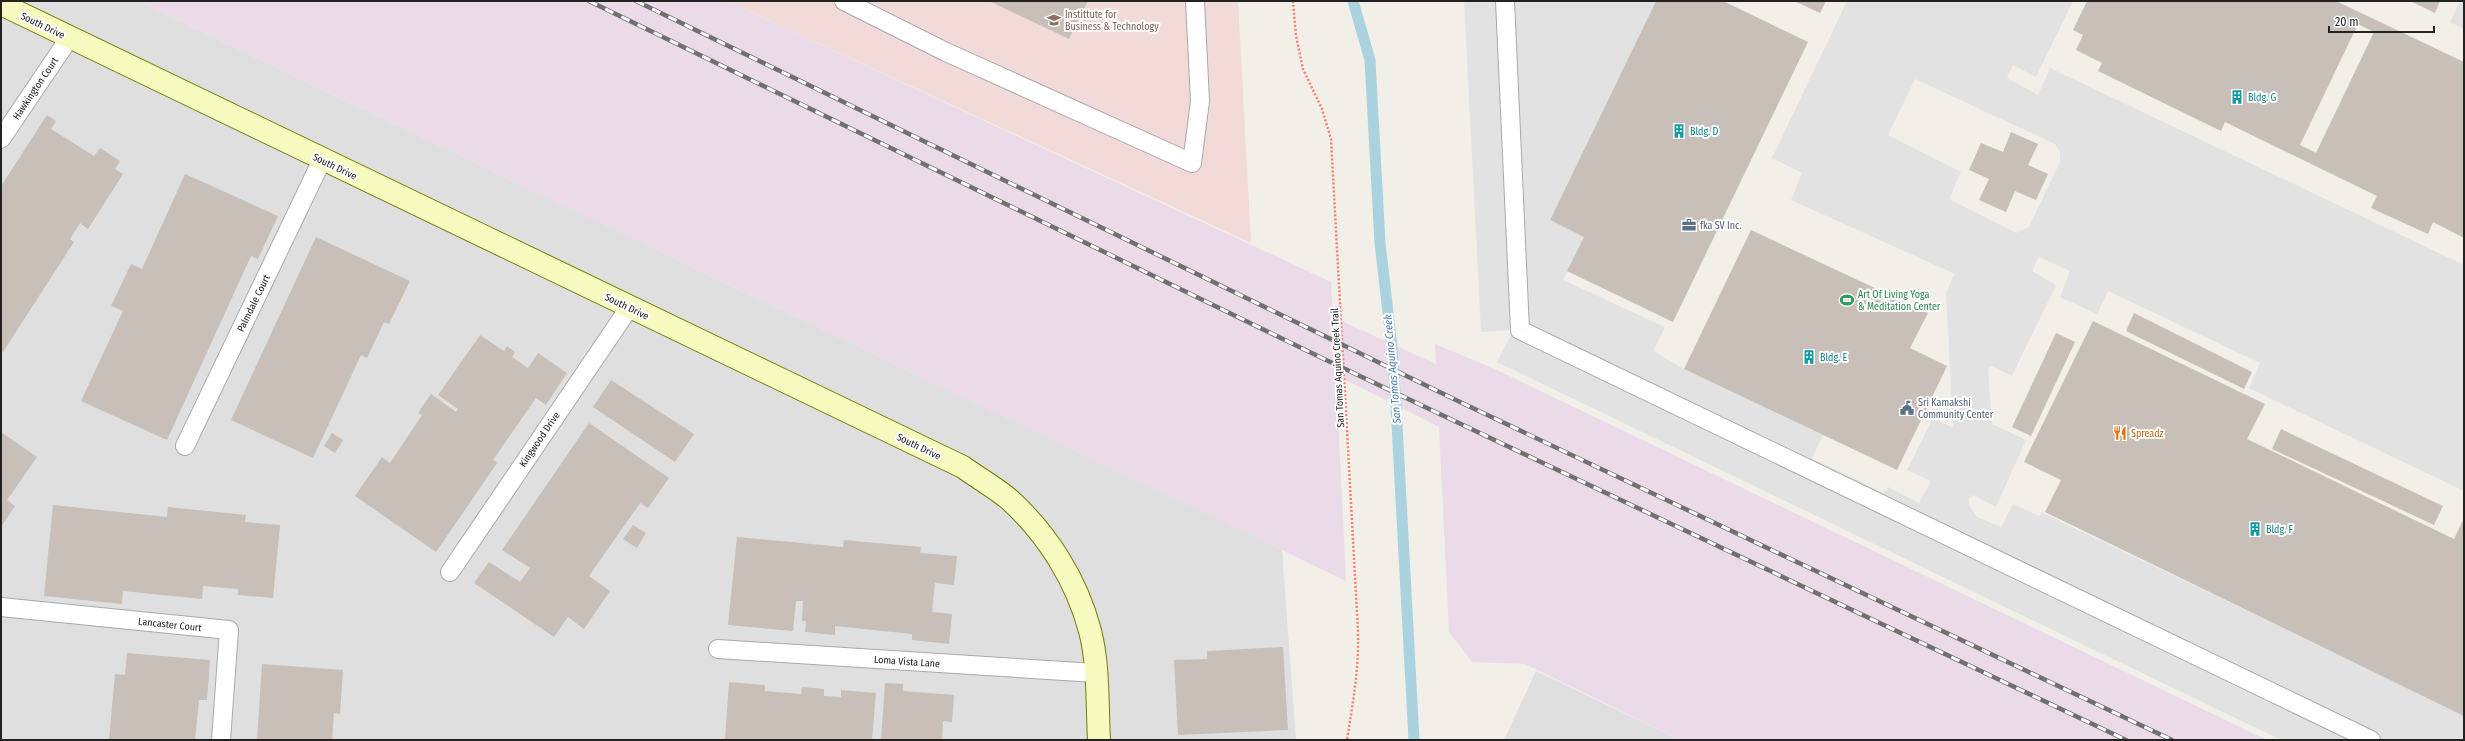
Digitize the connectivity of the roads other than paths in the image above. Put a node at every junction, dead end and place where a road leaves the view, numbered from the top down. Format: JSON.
{"nodes":[{"id":1,"x":844,"y":1,"type":"edge"},
{"id":2,"x":1195,"y":1,"type":"edge"},
{"id":3,"x":1505,"y":1,"type":"edge"},
{"id":4,"x":1,"y":4,"type":"edge"},
{"id":5,"x":70,"y":37,"type":"junction"},
{"id":6,"x":1,"y":139,"type":"edge"},
{"id":7,"x":322,"y":160,"type":"junction"},
{"id":8,"x":629,"y":308,"type":"junction"},
{"id":9,"x":185,"y":446,"type":"dead end"},
{"id":10,"x":450,"y":572,"type":"dead end"},
{"id":11,"x":1,"y":607,"type":"edge"},
{"id":12,"x":718,"y":648,"type":"dead end"},
{"id":13,"x":1096,"y":673,"type":"junction"},
{"id":14,"x":221,"y":740,"type":"edge"},
{"id":15,"x":1100,"y":740,"type":"edge"},
{"id":16,"x":2371,"y":740,"type":"edge"}],
"edges":[{"from":1,"to":2,"type":"lane"},
{"from":3,"to":16,"type":"lane"},
{"from":4,"to":5,"type":"street","name":"South Drive"},
{"from":5,"to":6,"type":"lane","name":"Hawkington Court"},
{"from":5,"to":7,"type":"street","name":"South Drive"},
{"from":7,"to":8,"type":"street","name":"South Drive"},
{"from":7,"to":9,"type":"lane","name":"Palmdale Court"},
{"from":8,"to":10,"type":"lane","name":"Kingwood Drive"},
{"from":8,"to":13,"type":"street","name":"South Drive"},
{"from":11,"to":14,"type":"lane","name":"Lancaster Court"},
{"from":12,"to":13,"type":"lane","name":"Loma Vista Lane"},
{"from":13,"to":15,"type":"street","name":"South Drive"}]}
